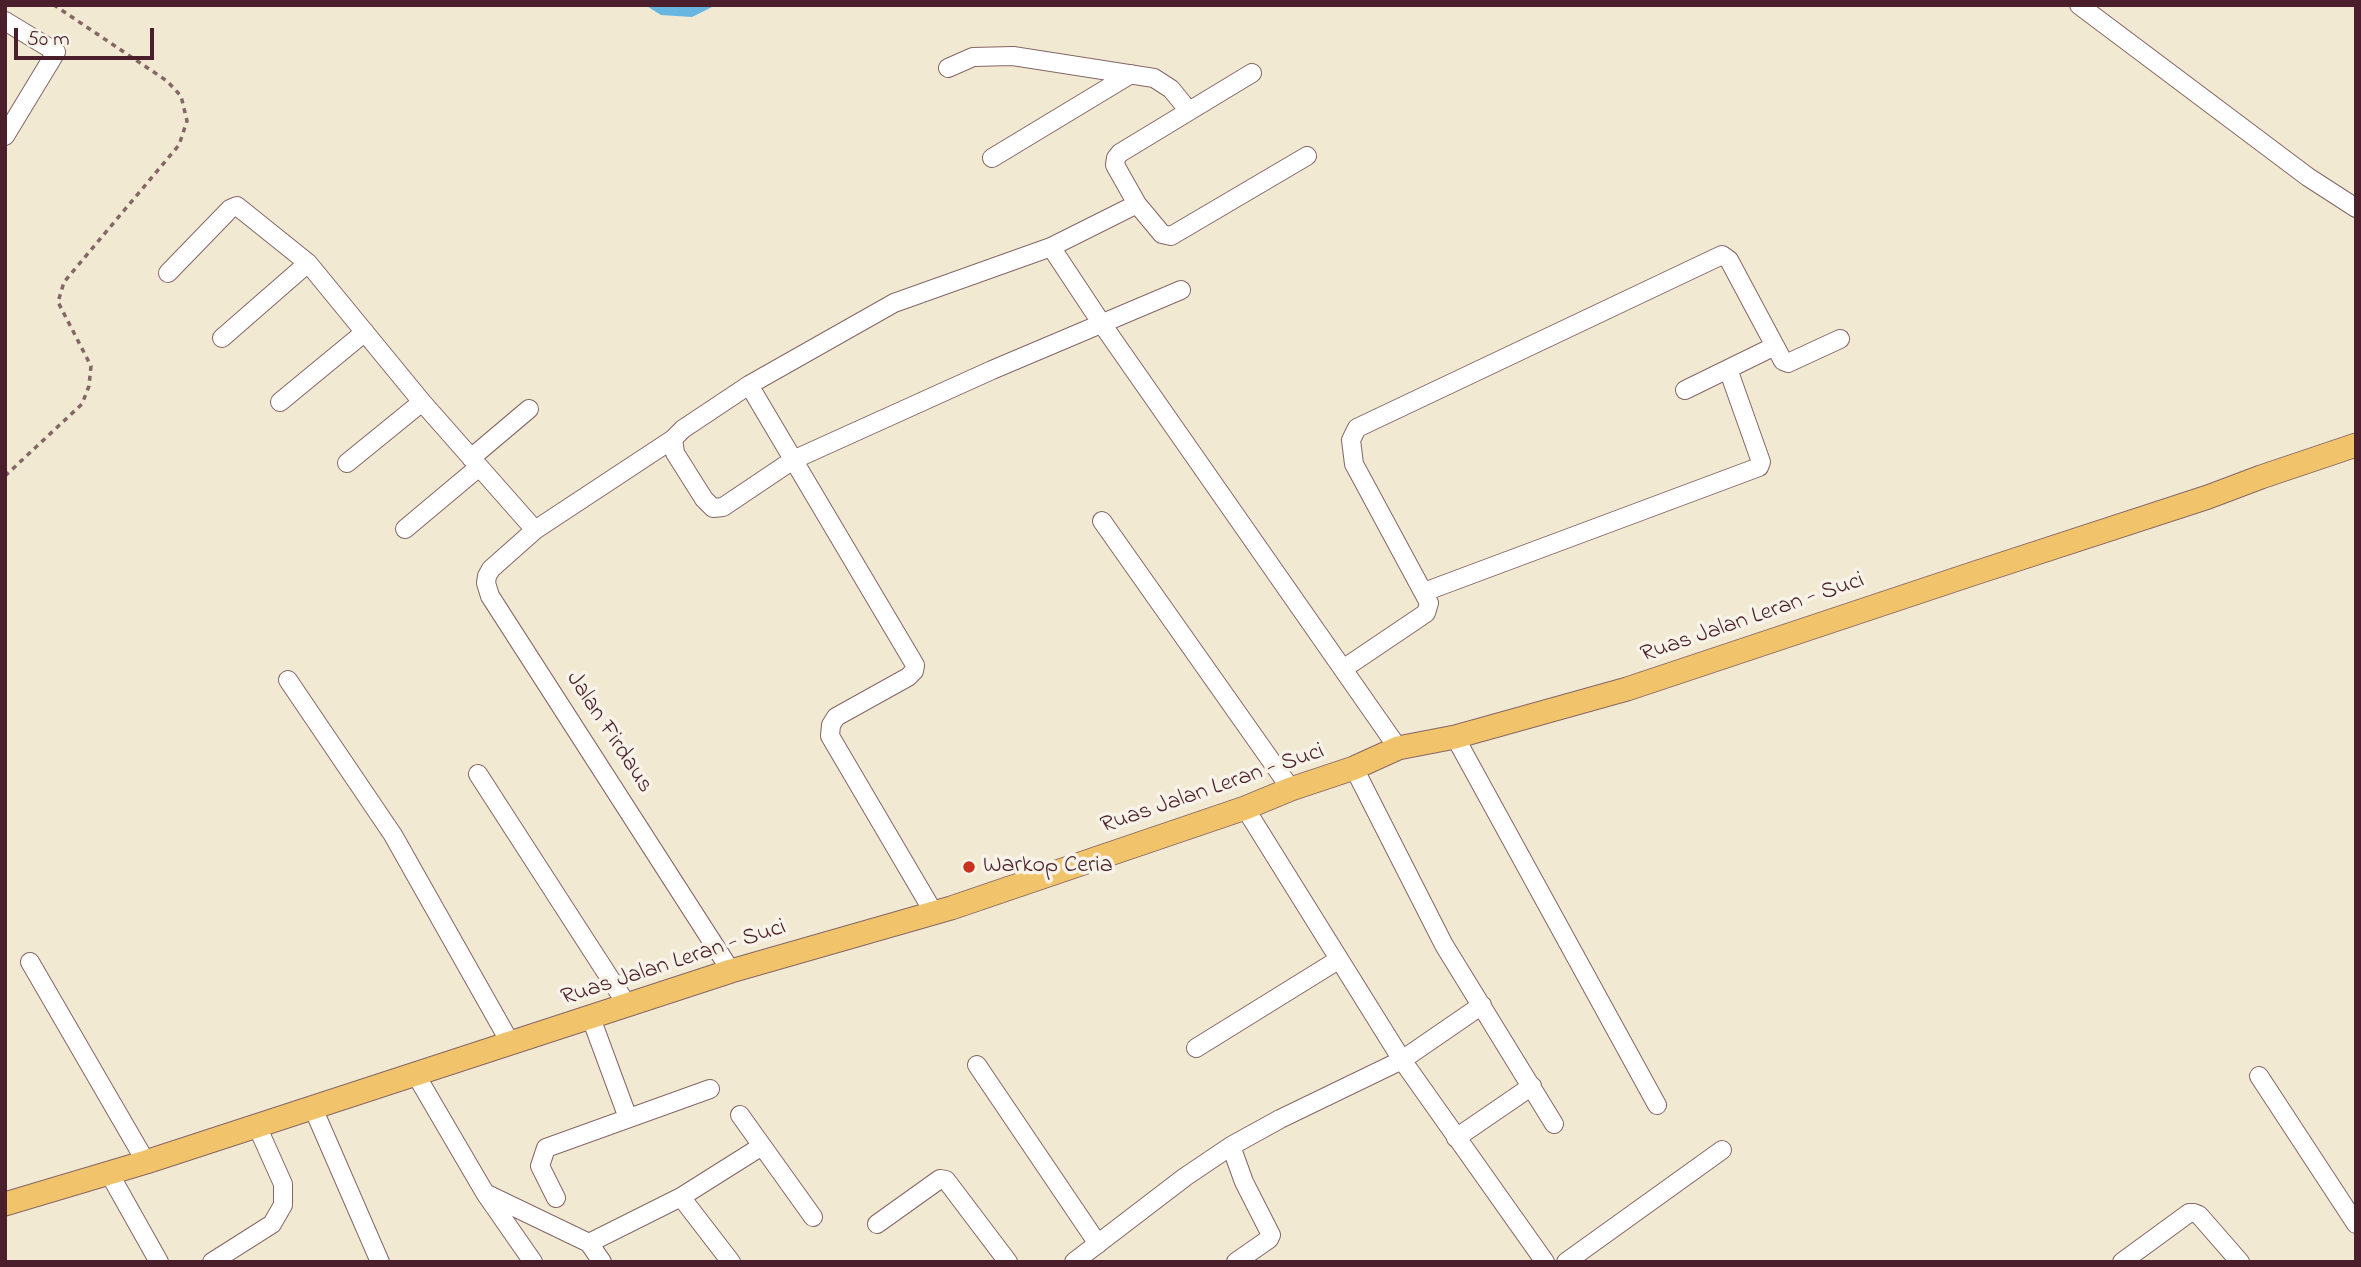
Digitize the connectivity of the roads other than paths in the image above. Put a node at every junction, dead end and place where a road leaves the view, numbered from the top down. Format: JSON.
{"nodes":[{"id":1,"x":2079,"y":5,"type":"edge"},
{"id":2,"x":5,"y":21,"type":"edge"},
{"id":3,"x":948,"y":68,"type":"dead end"},
{"id":4,"x":1131,"y":74,"type":"junction"},
{"id":5,"x":1252,"y":74,"type":"dead end"},
{"id":6,"x":1189,"y":111,"type":"junction"},
{"id":7,"x":5,"y":136,"type":"edge"},
{"id":8,"x":1307,"y":156,"type":"dead end"},
{"id":9,"x":992,"y":158,"type":"dead end"},
{"id":10,"x":1136,"y":204,"type":"junction"},
{"id":11,"x":2356,"y":208,"type":"edge"},
{"id":12,"x":1051,"y":247,"type":"junction"},
{"id":13,"x":309,"y":262,"type":"junction"},
{"id":14,"x":168,"y":272,"type":"dead end"},
{"id":15,"x":1181,"y":290,"type":"dead end"},
{"id":16,"x":1102,"y":324,"type":"junction"},
{"id":17,"x":365,"y":332,"type":"junction"},
{"id":18,"x":222,"y":338,"type":"dead end"},
{"id":19,"x":1840,"y":339,"type":"dead end"},
{"id":20,"x":1775,"y":346,"type":"junction"},
{"id":21,"x":1728,"y":369,"type":"junction"},
{"id":22,"x":749,"y":385,"type":"junction"},
{"id":23,"x":1685,"y":390,"type":"dead end"},
{"id":24,"x":280,"y":402,"type":"dead end"},
{"id":25,"x":422,"y":402,"type":"junction"},
{"id":26,"x":529,"y":409,"type":"dead end"},
{"id":27,"x":673,"y":439,"type":"junction"},
{"id":28,"x":2356,"y":446,"type":"edge"},
{"id":29,"x":793,"y":460,"type":"junction"},
{"id":30,"x":347,"y":463,"type":"dead end"},
{"id":31,"x":475,"y":463,"type":"junction"},
{"id":32,"x":1102,"y":521,"type":"dead end"},
{"id":33,"x":405,"y":529,"type":"dead end"},
{"id":34,"x":535,"y":530,"type":"junction"},
{"id":35,"x":1424,"y":592,"type":"junction"},
{"id":36,"x":1343,"y":669,"type":"junction"},
{"id":37,"x":288,"y":680,"type":"dead end"},
{"id":38,"x":1455,"y":737,"type":"junction"},
{"id":39,"x":1398,"y":748,"type":"junction"},
{"id":40,"x":1354,"y":768,"type":"junction"},
{"id":41,"x":478,"y":774,"type":"dead end"},
{"id":42,"x":1291,"y":789,"type":"junction"},
{"id":43,"x":1245,"y":808,"type":"junction"},
{"id":44,"x":934,"y":913,"type":"junction"},
{"id":45,"x":1338,"y":960,"type":"junction"},
{"id":46,"x":30,"y":962,"type":"dead end"},
{"id":47,"x":731,"y":971,"type":"junction"},
{"id":48,"x":1482,"y":1005,"type":"junction"},
{"id":49,"x":626,"y":1007,"type":"junction"},
{"id":50,"x":591,"y":1018,"type":"junction"},
{"id":51,"x":511,"y":1044,"type":"junction"},
{"id":52,"x":1196,"y":1048,"type":"dead end"},
{"id":53,"x":1402,"y":1060,"type":"junction"},
{"id":54,"x":977,"y":1065,"type":"dead end"},
{"id":55,"x":416,"y":1074,"type":"junction"},
{"id":56,"x":2259,"y":1076,"type":"dead end"},
{"id":57,"x":1532,"y":1086,"type":"junction"},
{"id":58,"x":710,"y":1089,"type":"dead end"},
{"id":59,"x":1657,"y":1105,"type":"dead end"},
{"id":60,"x":313,"y":1108,"type":"junction"},
{"id":61,"x":740,"y":1115,"type":"dead end"},
{"id":62,"x":628,"y":1118,"type":"junction"},
{"id":63,"x":1555,"y":1124,"type":"dead end"},
{"id":64,"x":257,"y":1126,"type":"junction"},
{"id":65,"x":1456,"y":1138,"type":"junction"},
{"id":66,"x":762,"y":1146,"type":"junction"},
{"id":67,"x":1231,"y":1146,"type":"junction"},
{"id":68,"x":1723,"y":1150,"type":"dead end"},
{"id":69,"x":146,"y":1161,"type":"junction"},
{"id":70,"x":109,"y":1173,"type":"junction"},
{"id":71,"x":485,"y":1193,"type":"junction"},
{"id":72,"x":681,"y":1197,"type":"junction"},
{"id":73,"x":556,"y":1198,"type":"dead end"},
{"id":74,"x":5,"y":1205,"type":"edge"},
{"id":75,"x":813,"y":1217,"type":"dead end"},
{"id":76,"x":539,"y":1219,"type":"junction"},
{"id":77,"x":877,"y":1224,"type":"dead end"},
{"id":78,"x":2356,"y":1224,"type":"edge"},
{"id":79,"x":515,"y":1236,"type":"junction"},
{"id":80,"x":589,"y":1243,"type":"junction"},
{"id":81,"x":1098,"y":1244,"type":"junction"},
{"id":82,"x":159,"y":1262,"type":"edge"},
{"id":83,"x":212,"y":1262,"type":"edge"},
{"id":84,"x":380,"y":1262,"type":"edge"},
{"id":85,"x":533,"y":1262,"type":"edge"},
{"id":86,"x":602,"y":1262,"type":"edge"},
{"id":87,"x":731,"y":1262,"type":"edge"},
{"id":88,"x":1008,"y":1262,"type":"edge"},
{"id":89,"x":1074,"y":1262,"type":"edge"},
{"id":90,"x":1236,"y":1262,"type":"edge"},
{"id":91,"x":1545,"y":1262,"type":"edge"},
{"id":92,"x":1566,"y":1262,"type":"edge"},
{"id":93,"x":2122,"y":1262,"type":"edge"},
{"id":94,"x":2240,"y":1262,"type":"edge"}],
"edges":[{"from":1,"to":11,"type":"street"},
{"from":2,"to":7,"type":"street"},
{"from":3,"to":4,"type":"street"},
{"from":4,"to":6,"type":"street"},
{"from":4,"to":9,"type":"street"},
{"from":5,"to":6,"type":"street"},
{"from":6,"to":10,"type":"street"},
{"from":8,"to":10,"type":"street"},
{"from":10,"to":12,"type":"street"},
{"from":12,"to":16,"type":"street"},
{"from":12,"to":22,"type":"street"},
{"from":13,"to":14,"type":"street"},
{"from":13,"to":17,"type":"street"},
{"from":13,"to":18,"type":"street"},
{"from":15,"to":16,"type":"street"},
{"from":16,"to":29,"type":"street"},
{"from":16,"to":36,"type":"street"},
{"from":17,"to":24,"type":"street"},
{"from":17,"to":25,"type":"street"},
{"from":19,"to":20,"type":"street"},
{"from":20,"to":21,"type":"street"},
{"from":20,"to":35,"type":"street"},
{"from":21,"to":23,"type":"street"},
{"from":21,"to":35,"type":"street"},
{"from":22,"to":27,"type":"street"},
{"from":22,"to":29,"type":"street"},
{"from":25,"to":30,"type":"street"},
{"from":25,"to":31,"type":"street"},
{"from":26,"to":31,"type":"street"},
{"from":27,"to":29,"type":"street"},
{"from":27,"to":34,"type":"street"},
{"from":28,"to":38,"type":"main road","name":"Ruas Jalan Leran - Suci"},
{"from":29,"to":44,"type":"street"},
{"from":31,"to":33,"type":"street"},
{"from":31,"to":34,"type":"street"},
{"from":32,"to":42,"type":"street"},
{"from":34,"to":47,"type":"street","name":"Jalan Firdaus"},
{"from":35,"to":36,"type":"street"},
{"from":36,"to":39,"type":"street"},
{"from":37,"to":51,"type":"street"},
{"from":38,"to":39,"type":"main road","name":"Ruas Jalan Leran - Suci"},
{"from":38,"to":59,"type":"street"},
{"from":39,"to":40,"type":"main road","name":"Ruas Jalan Leran - Suci"},
{"from":40,"to":42,"type":"main road","name":"Ruas Jalan Leran - Suci"},
{"from":40,"to":48,"type":"street"},
{"from":41,"to":49,"type":"street"},
{"from":42,"to":43,"type":"main road","name":"Ruas Jalan Leran - Suci"},
{"from":43,"to":44,"type":"main road","name":"Ruas Jalan Leran - Suci"},
{"from":43,"to":45,"type":"street"},
{"from":44,"to":47,"type":"main road","name":"Ruas Jalan Leran - Suci"},
{"from":45,"to":52,"type":"street"},
{"from":45,"to":53,"type":"street"},
{"from":46,"to":69,"type":"street"},
{"from":47,"to":49,"type":"main road","name":"Ruas Jalan Leran - Suci"},
{"from":48,"to":53,"type":"street"},
{"from":48,"to":57,"type":"street"},
{"from":49,"to":50,"type":"main road","name":"Ruas Jalan Leran - Suci"},
{"from":50,"to":51,"type":"main road","name":"Ruas Jalan Leran - Suci"},
{"from":50,"to":62,"type":"street"},
{"from":51,"to":55,"type":"main road","name":"Ruas Jalan Leran - Suci"},
{"from":53,"to":65,"type":"street"},
{"from":53,"to":67,"type":"street"},
{"from":54,"to":81,"type":"street"},
{"from":55,"to":60,"type":"main road","name":"Ruas Jalan Leran - Suci"},
{"from":55,"to":71,"type":"street"},
{"from":56,"to":78,"type":"street"},
{"from":57,"to":63,"type":"street"},
{"from":57,"to":65,"type":"street"},
{"from":58,"to":62,"type":"street"},
{"from":60,"to":64,"type":"main road","name":"Ruas Jalan Leran - Suci"},
{"from":60,"to":84,"type":"street"},
{"from":61,"to":66,"type":"street"},
{"from":62,"to":73,"type":"street"},
{"from":64,"to":69,"type":"main road","name":"Ruas Jalan Leran - Suci"},
{"from":64,"to":83,"type":"street"},
{"from":65,"to":91,"type":"street"},
{"from":66,"to":72,"type":"street"},
{"from":66,"to":75,"type":"street"},
{"from":67,"to":81,"type":"street"},
{"from":67,"to":90,"type":"street"},
{"from":68,"to":92,"type":"street"},
{"from":69,"to":70,"type":"main road","name":"Ruas Jalan Leran - Suci"},
{"from":70,"to":74,"type":"main road","name":"Ruas Jalan Leran - Suci"},
{"from":70,"to":82,"type":"street"},
{"from":71,"to":76,"type":"street"},
{"from":71,"to":79,"type":"street"},
{"from":72,"to":80,"type":"street"},
{"from":72,"to":87,"type":"street"},
{"from":76,"to":79,"type":"street"},
{"from":76,"to":80,"type":"street"},
{"from":77,"to":88,"type":"street"},
{"from":79,"to":85,"type":"street"},
{"from":80,"to":86,"type":"street"},
{"from":81,"to":89,"type":"street"},
{"from":93,"to":94,"type":"street"}]}
